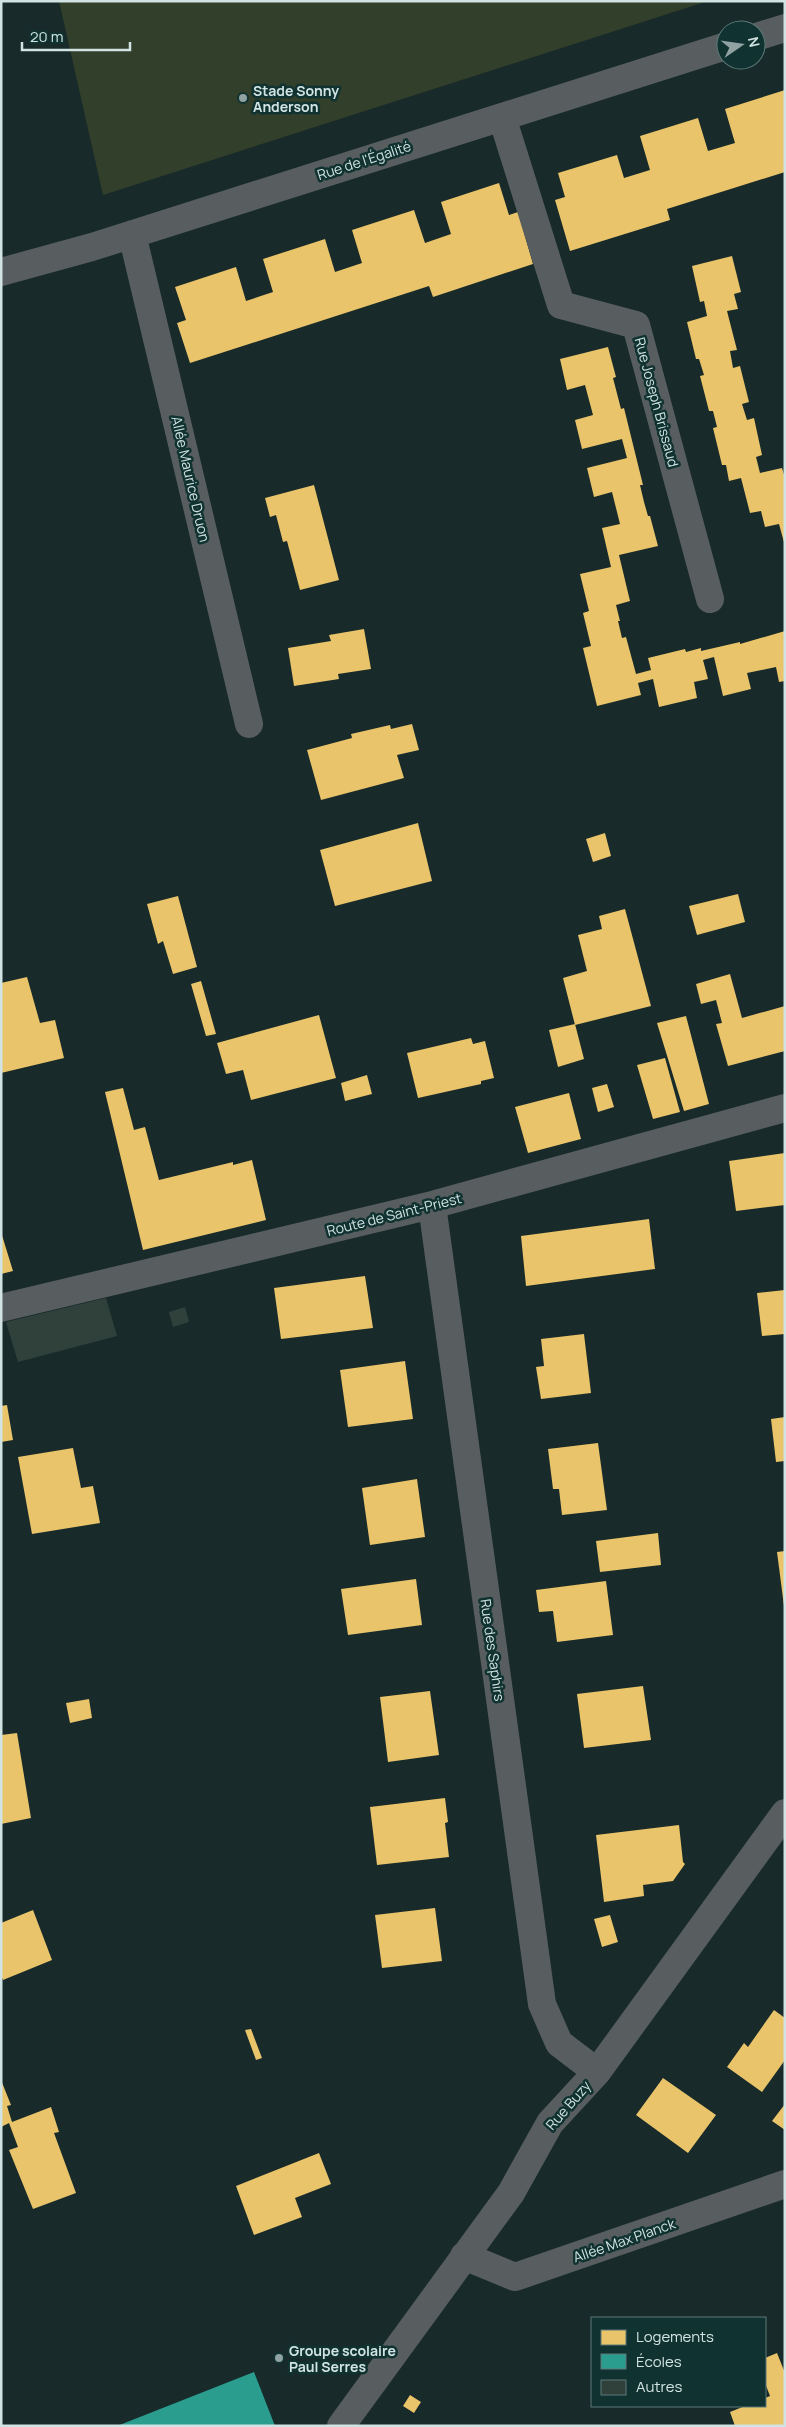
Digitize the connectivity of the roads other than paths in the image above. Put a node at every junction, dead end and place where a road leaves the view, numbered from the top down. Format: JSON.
{"nodes":[{"id":1,"x":785,"y":28,"type":"edge"},
{"id":2,"x":766,"y":34,"type":"edge"},
{"id":3,"x":716,"y":49,"type":"edge"},
{"id":4,"x":502,"y":117,"type":"junction"},
{"id":5,"x":132,"y":234,"type":"junction"},
{"id":6,"x":1,"y":272,"type":"edge"},
{"id":7,"x":710,"y":599,"type":"dead end"},
{"id":8,"x":249,"y":724,"type":"dead end"},
{"id":9,"x":785,"y":1108,"type":"edge"},
{"id":10,"x":432,"y":1205,"type":"junction"},
{"id":11,"x":1,"y":1308,"type":"edge"},
{"id":12,"x":785,"y":1813,"type":"edge"},
{"id":13,"x":597,"y":2072,"type":"junction"},
{"id":14,"x":785,"y":2184,"type":"edge"},
{"id":15,"x":464,"y":2256,"type":"junction"},
{"id":16,"x":341,"y":2426,"type":"edge"}],
"edges":[{"from":1,"to":2,"type":"street"},
{"from":3,"to":4,"type":"street","name":"Rue de l'Égalité"},
{"from":4,"to":5,"type":"street","name":"Rue de l'Égalité"},
{"from":4,"to":7,"type":"street","name":"Rue Joseph Brissaud"},
{"from":5,"to":6,"type":"street","name":"Rue de l'Égalité"},
{"from":5,"to":8,"type":"street","name":"Allée Maurice Druon"},
{"from":9,"to":10,"type":"street","name":"Route de Saint-Priest"},
{"from":10,"to":11,"type":"street","name":"Route de Saint-Priest"},
{"from":10,"to":13,"type":"street","name":"Rue des Saphirs"},
{"from":12,"to":13,"type":"street","name":"Rue Buzy"},
{"from":13,"to":15,"type":"street","name":"Rue Buzy"},
{"from":14,"to":15,"type":"street","name":"Allée Max Planck"},
{"from":15,"to":16,"type":"street","name":"Rue Buzy"}]}
